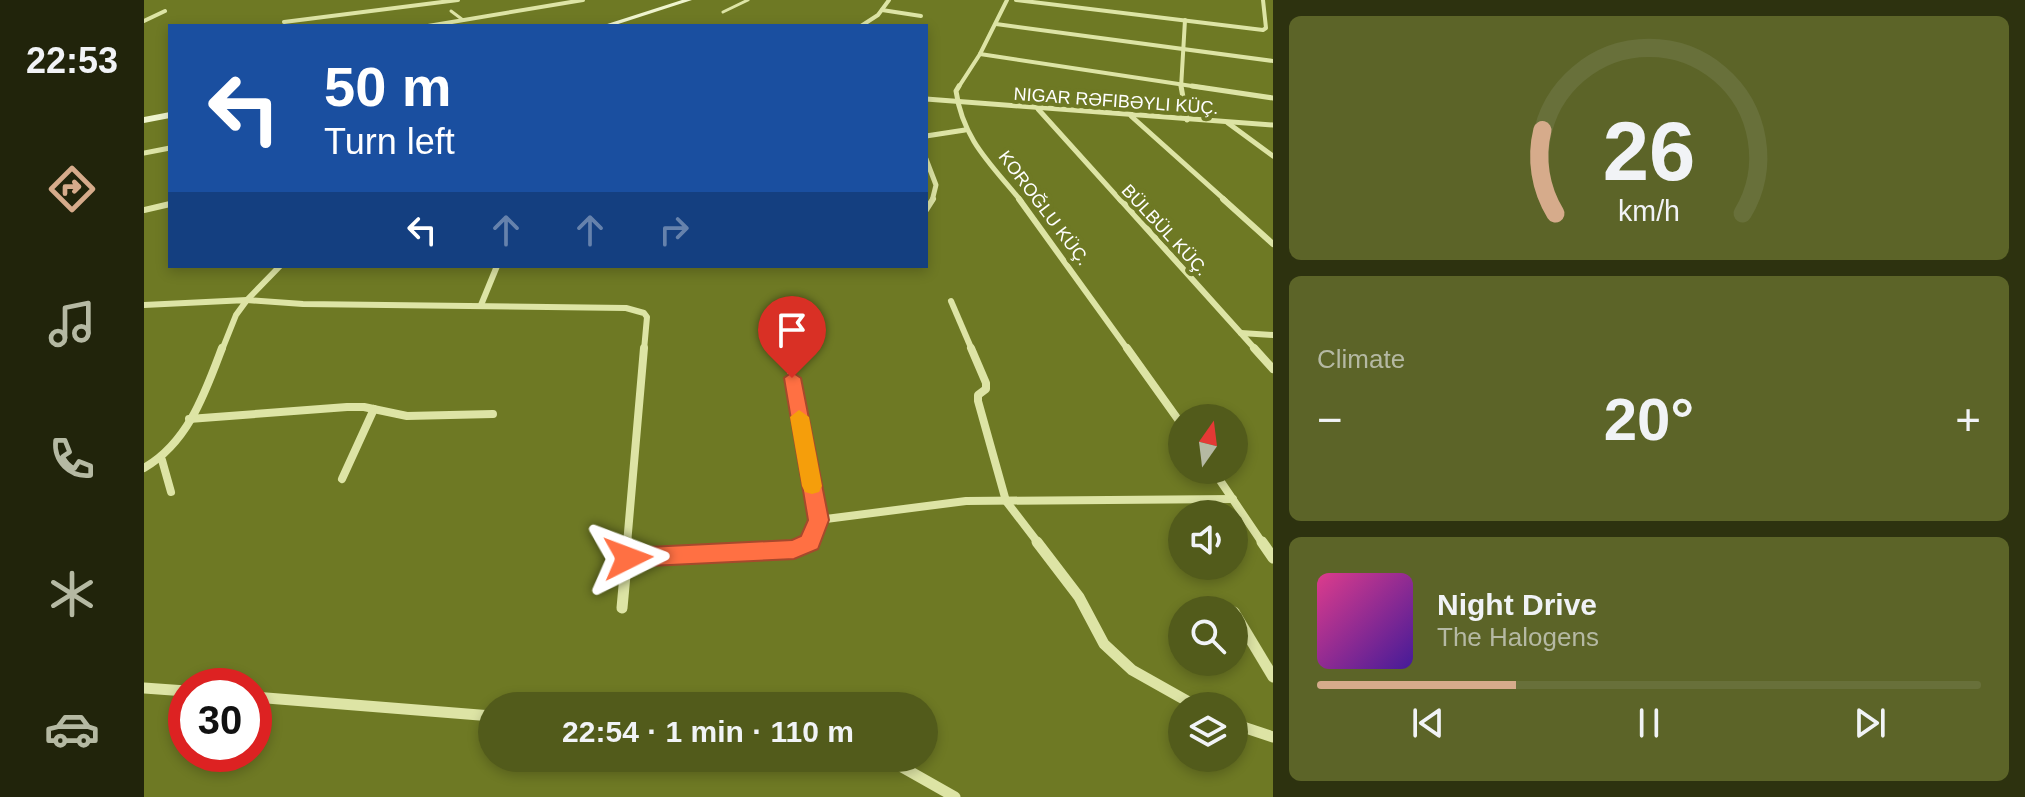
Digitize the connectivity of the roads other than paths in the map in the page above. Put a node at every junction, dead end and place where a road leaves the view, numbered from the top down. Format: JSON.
{"nodes":[{"id":1,"x":458,"y":0,"type":"edge"},
{"id":2,"x":583,"y":0,"type":"edge"},
{"id":3,"x":689,"y":0,"type":"edge"},
{"id":4,"x":748,"y":0,"type":"edge"},
{"id":5,"x":889,"y":0,"type":"edge"},
{"id":6,"x":1007,"y":0,"type":"edge"},
{"id":7,"x":1016,"y":0,"type":"edge"},
{"id":8,"x":1263,"y":0,"type":"edge"},
{"id":9,"x":882,"y":10,"type":"junction"},
{"id":10,"x":165,"y":11,"type":"dead end"},
{"id":11,"x":451,"y":11,"type":"dead end"},
{"id":12,"x":723,"y":12,"type":"dead end"},
{"id":13,"x":921,"y":16,"type":"dead end"},
{"id":14,"x":1266,"y":17,"type":"junction"},
{"id":15,"x":1273,"y":17,"type":"edge"},
{"id":16,"x":463,"y":20,"type":"junction"},
{"id":17,"x":1185,"y":20,"type":"junction"},
{"id":18,"x":144,"y":21,"type":"edge"},
{"id":19,"x":284,"y":22,"type":"dead end"},
{"id":20,"x":440,"y":24,"type":"edge"},
{"id":21,"x":611,"y":24,"type":"edge"},
{"id":22,"x":864,"y":24,"type":"edge"},
{"id":23,"x":996,"y":24,"type":"junction"},
{"id":24,"x":1184,"y":49,"type":"junction"},
{"id":25,"x":980,"y":54,"type":"junction"},
{"id":26,"x":1273,"y":61,"type":"edge"},
{"id":27,"x":1182,"y":84,"type":"junction"},
{"id":28,"x":1273,"y":98,"type":"edge"},
{"id":29,"x":928,"y":99,"type":"edge"},
{"id":30,"x":957,"y":102,"type":"junction"},
{"id":31,"x":1038,"y":109,"type":"junction"},
{"id":32,"x":168,"y":115,"type":"edge"},
{"id":33,"x":1131,"y":116,"type":"junction"},
{"id":34,"x":144,"y":120,"type":"edge"},
{"id":35,"x":1187,"y":120,"type":"junction"},
{"id":36,"x":1227,"y":123,"type":"junction"},
{"id":37,"x":1273,"y":125,"type":"edge"},
{"id":38,"x":965,"y":130,"type":"junction"},
{"id":39,"x":928,"y":136,"type":"edge"},
{"id":40,"x":168,"y":148,"type":"edge"},
{"id":41,"x":144,"y":153,"type":"edge"},
{"id":42,"x":1273,"y":156,"type":"edge"},
{"id":43,"x":928,"y":163,"type":"edge"},
{"id":44,"x":168,"y":204,"type":"edge"},
{"id":45,"x":928,"y":208,"type":"edge"},
{"id":46,"x":144,"y":210,"type":"edge"},
{"id":47,"x":1273,"y":244,"type":"edge"},
{"id":48,"x":278,"y":268,"type":"edge"},
{"id":49,"x":496,"y":268,"type":"edge"},
{"id":50,"x":247,"y":300,"type":"junction"},
{"id":51,"x":951,"y":301,"type":"dead end"},
{"id":52,"x":144,"y":305,"type":"edge"},
{"id":53,"x":481,"y":305,"type":"junction"},
{"id":54,"x":782,"y":322,"type":"dead end"},
{"id":55,"x":1240,"y":332,"type":"junction"},
{"id":56,"x":1273,"y":335,"type":"edge"},
{"id":57,"x":1273,"y":369,"type":"edge"},
{"id":58,"x":1168,"y":405,"type":"edge"},
{"id":59,"x":374,"y":409,"type":"junction"},
{"id":60,"x":493,"y":414,"type":"dead end"},
{"id":61,"x":189,"y":419,"type":"junction"},
{"id":62,"x":162,"y":460,"type":"junction"},
{"id":63,"x":144,"y":468,"type":"edge"},
{"id":64,"x":342,"y":479,"type":"dead end"},
{"id":65,"x":1223,"y":484,"type":"edge"},
{"id":66,"x":171,"y":492,"type":"dead end"},
{"id":67,"x":1233,"y":499,"type":"junction"},
{"id":68,"x":1006,"y":501,"type":"junction"},
{"id":69,"x":818,"y":520,"type":"junction"},
{"id":70,"x":628,"y":558,"type":"junction"},
{"id":71,"x":1273,"y":558,"type":"edge"},
{"id":72,"x":622,"y":608,"type":"dead end"},
{"id":73,"x":1248,"y":635,"type":"edge"},
{"id":74,"x":1273,"y":677,"type":"edge"},
{"id":75,"x":144,"y":688,"type":"edge"},
{"id":76,"x":168,"y":690,"type":"edge"},
{"id":77,"x":1171,"y":692,"type":"edge"},
{"id":78,"x":272,"y":698,"type":"edge"},
{"id":79,"x":478,"y":715,"type":"edge"},
{"id":80,"x":1248,"y":729,"type":"edge"},
{"id":81,"x":1273,"y":737,"type":"edge"},
{"id":82,"x":911,"y":772,"type":"edge"},
{"id":83,"x":955,"y":797,"type":"edge"}],
"edges":[{"from":1,"to":19,"type":"street"},
{"from":2,"to":16,"type":"street"},
{"from":3,"to":21,"type":"main road"},
{"from":4,"to":12,"type":"lane"},
{"from":5,"to":9,"type":"street"},
{"from":6,"to":23,"type":"street"},
{"from":7,"to":17,"type":"street"},
{"from":8,"to":14,"type":"street"},
{"from":9,"to":13,"type":"street"},
{"from":9,"to":22,"type":"street"},
{"from":10,"to":18,"type":"street"},
{"from":11,"to":16,"type":"lane"},
{"from":14,"to":15,"type":"street"},
{"from":14,"to":17,"type":"street"},
{"from":16,"to":20,"type":"street"},
{"from":17,"to":24,"type":"street"},
{"from":23,"to":24,"type":"street"},
{"from":23,"to":25,"type":"street"},
{"from":24,"to":26,"type":"street"},
{"from":24,"to":27,"type":"street"},
{"from":25,"to":27,"type":"street"},
{"from":25,"to":30,"type":"street"},
{"from":27,"to":28,"type":"street"},
{"from":27,"to":35,"type":"street"},
{"from":29,"to":30,"type":"street","name":"NIGAR RƏFIBƏYLI KÜÇ."},
{"from":30,"to":31,"type":"street","name":"NIGAR RƏFIBƏYLI KÜÇ."},
{"from":30,"to":38,"type":"street","name":"KOROĞLU KÜÇ."},
{"from":31,"to":33,"type":"street","name":"NIGAR RƏFIBƏYLI KÜÇ."},
{"from":31,"to":55,"type":"street","name":"BÜLBÜL KÜÇ."},
{"from":32,"to":34,"type":"main road"},
{"from":33,"to":35,"type":"street","name":"NIGAR RƏFIBƏYLI KÜÇ."},
{"from":33,"to":47,"type":"street"},
{"from":35,"to":36,"type":"street","name":"NIGAR RƏFIBƏYLI KÜÇ."},
{"from":36,"to":37,"type":"street","name":"NIGAR RƏFIBƏYLI KÜÇ."},
{"from":36,"to":42,"type":"street"},
{"from":38,"to":39,"type":"street"},
{"from":38,"to":58,"type":"street","name":"KOROĞLU KÜÇ."},
{"from":40,"to":41,"type":"street"},
{"from":43,"to":45,"type":"street"},
{"from":44,"to":46,"type":"street"},
{"from":48,"to":50,"type":"street"},
{"from":49,"to":53,"type":"street"},
{"from":50,"to":52,"type":"street"},
{"from":50,"to":53,"type":"street"},
{"from":50,"to":61,"type":"street"},
{"from":51,"to":68,"type":"street"},
{"from":53,"to":70,"type":"street"},
{"from":54,"to":69,"type":"street"},
{"from":55,"to":56,"type":"street"},
{"from":55,"to":57,"type":"street","name":"BÜLBÜL KÜÇ."},
{"from":59,"to":60,"type":"street"},
{"from":59,"to":61,"type":"street"},
{"from":59,"to":64,"type":"street"},
{"from":61,"to":62,"type":"street"},
{"from":62,"to":63,"type":"street"},
{"from":62,"to":66,"type":"street"},
{"from":65,"to":67,"type":"street"},
{"from":67,"to":68,"type":"street"},
{"from":67,"to":71,"type":"street"},
{"from":68,"to":69,"type":"street"},
{"from":68,"to":77,"type":"street"},
{"from":69,"to":70,"type":"street"},
{"from":70,"to":72,"type":"street"},
{"from":73,"to":74,"type":"street"},
{"from":75,"to":76,"type":"street"},
{"from":78,"to":79,"type":"street"},
{"from":80,"to":81,"type":"street"},
{"from":82,"to":83,"type":"street"}]}
